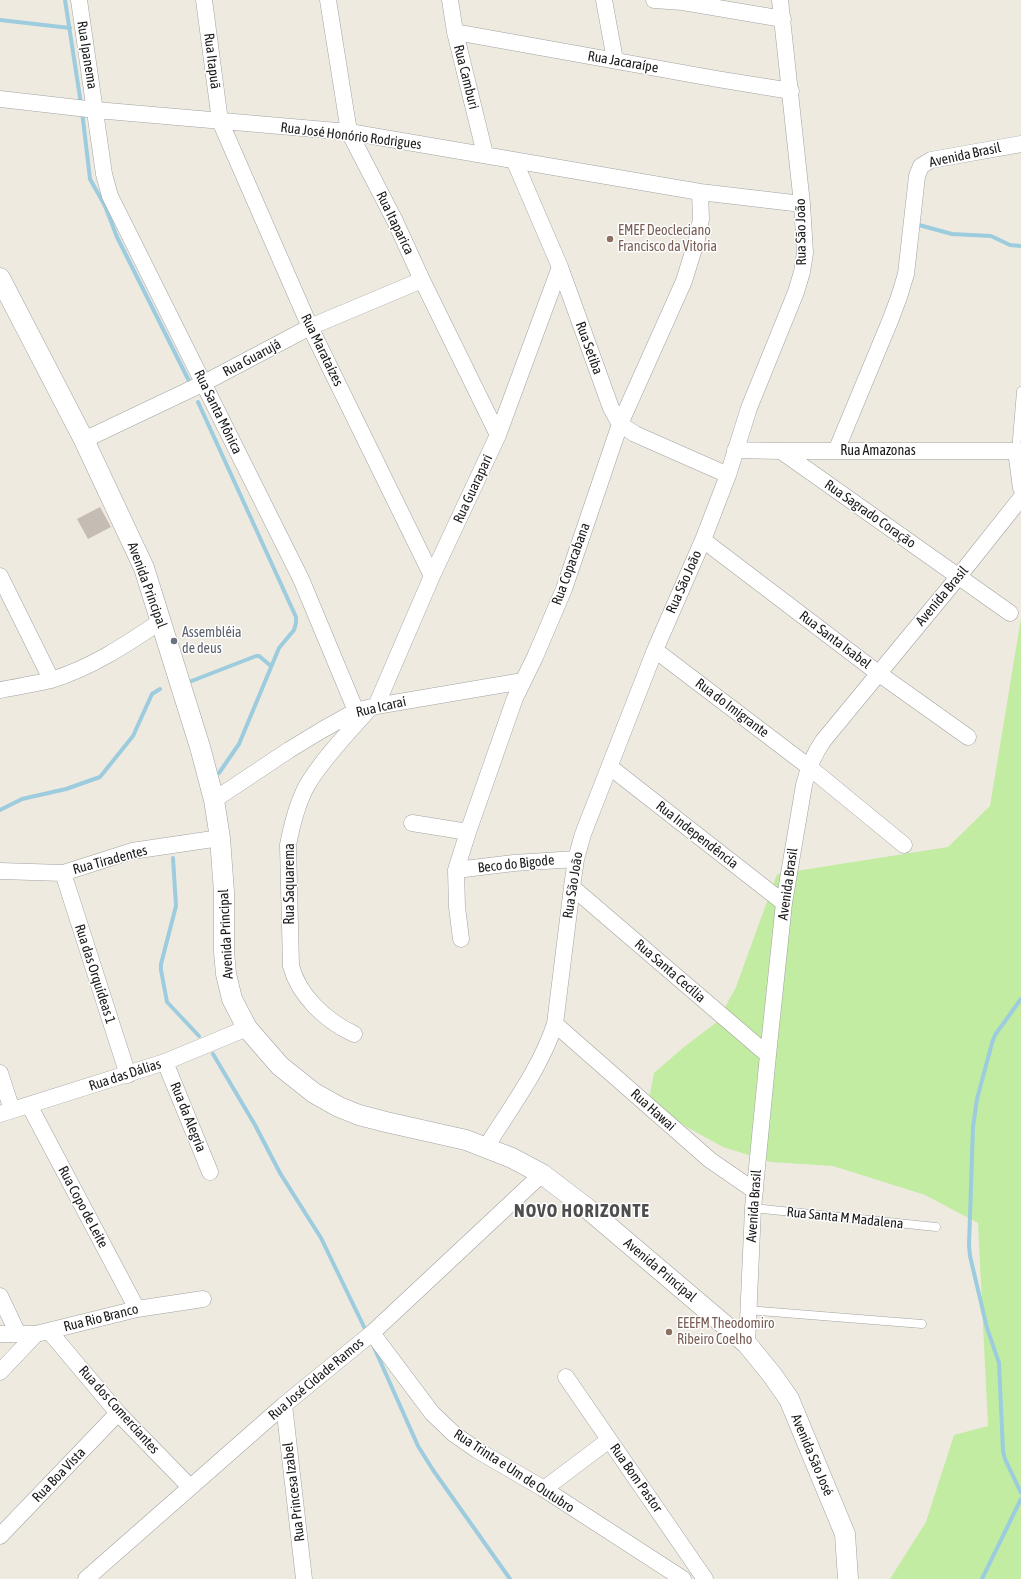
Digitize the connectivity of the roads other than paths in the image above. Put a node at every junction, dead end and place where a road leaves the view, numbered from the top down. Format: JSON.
{"nodes":[{"id":1,"x":79,"y":0,"type":"edge"},
{"id":2,"x":204,"y":0,"type":"edge"},
{"id":3,"x":328,"y":0,"type":"edge"},
{"id":4,"x":450,"y":0,"type":"edge"},
{"id":5,"x":604,"y":0,"type":"edge"},
{"id":6,"x":654,"y":0,"type":"edge"},
{"id":7,"x":780,"y":0,"type":"edge"},
{"id":8,"x":683,"y":1,"type":"edge"},
{"id":9,"x":783,"y":19,"type":"junction"},
{"id":10,"x":455,"y":32,"type":"junction"},
{"id":11,"x":615,"y":60,"type":"junction"},
{"id":12,"x":791,"y":91,"type":"junction"},
{"id":13,"x":0,"y":99,"type":"edge"},
{"id":14,"x":96,"y":110,"type":"junction"},
{"id":15,"x":220,"y":121,"type":"junction"},
{"id":16,"x":349,"y":132,"type":"junction"},
{"id":17,"x":1021,"y":144,"type":"edge"},
{"id":18,"x":485,"y":154,"type":"junction"},
{"id":19,"x":514,"y":160,"type":"junction"},
{"id":20,"x":700,"y":192,"type":"junction"},
{"id":21,"x":802,"y":204,"type":"junction"},
{"id":22,"x":560,"y":267,"type":"junction"},
{"id":23,"x":0,"y":278,"type":"edge"},
{"id":24,"x":422,"y":280,"type":"junction"},
{"id":25,"x":310,"y":327,"type":"junction"},
{"id":26,"x":204,"y":383,"type":"junction"},
{"id":27,"x":1021,"y":391,"type":"edge"},
{"id":28,"x":620,"y":424,"type":"junction"},
{"id":29,"x":498,"y":435,"type":"junction"},
{"id":30,"x":84,"y":440,"type":"junction"},
{"id":31,"x":735,"y":450,"type":"junction"},
{"id":32,"x":836,"y":450,"type":"junction"},
{"id":33,"x":1019,"y":451,"type":"edge"},
{"id":34,"x":781,"y":452,"type":"junction"},
{"id":35,"x":728,"y":475,"type":"junction"},
{"id":36,"x":1021,"y":488,"type":"edge"},
{"id":37,"x":1021,"y":498,"type":"edge"},
{"id":38,"x":703,"y":540,"type":"junction"},
{"id":39,"x":0,"y":576,"type":"edge"},
{"id":40,"x":432,"y":576,"type":"junction"},
{"id":41,"x":959,"y":576,"type":"junction"},
{"id":42,"x":1010,"y":613,"type":"dead end"},
{"id":43,"x":161,"y":621,"type":"junction"},
{"id":44,"x":655,"y":650,"type":"junction"},
{"id":45,"x":878,"y":673,"type":"junction"},
{"id":46,"x":51,"y":680,"type":"junction"},
{"id":47,"x":523,"y":681,"type":"junction"},
{"id":48,"x":0,"y":690,"type":"edge"},
{"id":49,"x":367,"y":708,"type":"junction"},
{"id":50,"x":968,"y":737,"type":"dead end"},
{"id":51,"x":610,"y":767,"type":"junction"},
{"id":52,"x":809,"y":767,"type":"junction"},
{"id":53,"x":214,"y":800,"type":"junction"},
{"id":54,"x":412,"y":824,"type":"dead end"},
{"id":55,"x":468,"y":832,"type":"junction"},
{"id":56,"x":220,"y":838,"type":"junction"},
{"id":57,"x":904,"y":845,"type":"dead end"},
{"id":58,"x":576,"y":859,"type":"junction"},
{"id":59,"x":456,"y":870,"type":"junction"},
{"id":60,"x":0,"y":871,"type":"edge"},
{"id":61,"x":63,"y":873,"type":"junction"},
{"id":62,"x":572,"y":887,"type":"junction"},
{"id":63,"x":784,"y":903,"type":"junction"},
{"id":64,"x":461,"y":939,"type":"dead end"},
{"id":65,"x":555,"y":1024,"type":"junction"},
{"id":66,"x":247,"y":1028,"type":"junction"},
{"id":67,"x":354,"y":1034,"type":"dead end"},
{"id":68,"x":768,"y":1055,"type":"junction"},
{"id":69,"x":165,"y":1062,"type":"junction"},
{"id":70,"x":0,"y":1073,"type":"edge"},
{"id":71,"x":128,"y":1074,"type":"junction"},
{"id":72,"x":29,"y":1105,"type":"junction"},
{"id":73,"x":6,"y":1112,"type":"edge"},
{"id":74,"x":486,"y":1147,"type":"junction"},
{"id":75,"x":210,"y":1172,"type":"dead end"},
{"id":76,"x":542,"y":1174,"type":"junction"},
{"id":77,"x":755,"y":1191,"type":"junction"},
{"id":78,"x":754,"y":1208,"type":"junction"},
{"id":79,"x":936,"y":1227,"type":"dead end"},
{"id":80,"x":0,"y":1296,"type":"edge"},
{"id":81,"x":203,"y":1299,"type":"dead end"},
{"id":82,"x":137,"y":1309,"type":"junction"},
{"id":83,"x":747,"y":1310,"type":"junction"},
{"id":84,"x":922,"y":1324,"type":"dead end"},
{"id":85,"x":42,"y":1333,"type":"junction"},
{"id":86,"x":372,"y":1333,"type":"junction"},
{"id":87,"x":0,"y":1334,"type":"edge"},
{"id":88,"x":18,"y":1334,"type":"junction"},
{"id":89,"x":746,"y":1344,"type":"junction"},
{"id":90,"x":0,"y":1372,"type":"edge"},
{"id":91,"x":566,"y":1377,"type":"dead end"},
{"id":92,"x":284,"y":1405,"type":"junction"},
{"id":93,"x":118,"y":1413,"type":"junction"},
{"id":94,"x":609,"y":1440,"type":"junction"},
{"id":95,"x":190,"y":1488,"type":"junction"},
{"id":96,"x":544,"y":1489,"type":"junction"},
{"id":97,"x":0,"y":1536,"type":"edge"},
{"id":98,"x":304,"y":1573,"type":"edge"},
{"id":99,"x":86,"y":1579,"type":"edge"},
{"id":100,"x":290,"y":1579,"type":"edge"},
{"id":101,"x":683,"y":1579,"type":"edge"},
{"id":102,"x":705,"y":1579,"type":"edge"},
{"id":103,"x":848,"y":1579,"type":"edge"}],
"edges":[{"from":1,"to":14,"type":"street","name":"Rua Ipanema"},
{"from":2,"to":15,"type":"street","name":"Rua Itapuã"},
{"from":3,"to":16,"type":"street","name":"Rua Itaparica"},
{"from":4,"to":10,"type":"street","name":"Rua Camburi"},
{"from":5,"to":11,"type":"street"},
{"from":6,"to":8,"type":"street"},
{"from":7,"to":9,"type":"street","name":"Rua São João"},
{"from":8,"to":9,"type":"street"},
{"from":9,"to":12,"type":"street","name":"Rua São João"},
{"from":10,"to":11,"type":"street","name":"Rua Jacaraípe"},
{"from":10,"to":18,"type":"street","name":"Rua Camburi"},
{"from":11,"to":12,"type":"street","name":"Rua Jacaraípe"},
{"from":12,"to":21,"type":"street","name":"Rua São João"},
{"from":13,"to":14,"type":"street","name":"Rua José Honório Rodrigues"},
{"from":14,"to":15,"type":"street","name":"Rua José Honório Rodrigues"},
{"from":14,"to":26,"type":"street","name":"Rua Santa Mônica"},
{"from":15,"to":16,"type":"street","name":"Rua José Honório Rodrigues"},
{"from":15,"to":25,"type":"street","name":"Rua Marataízes"},
{"from":16,"to":18,"type":"street","name":"Rua José Honório Rodrigues"},
{"from":16,"to":24,"type":"street","name":"Rua Itaparica"},
{"from":17,"to":32,"type":"street","name":"Avenida Brasil"},
{"from":18,"to":19,"type":"street","name":"Rua José Honório Rodrigues"},
{"from":19,"to":20,"type":"street","name":"Rua José Honório Rodrigues"},
{"from":19,"to":22,"type":"street","name":"Rua Setiba"},
{"from":20,"to":21,"type":"street","name":"Rua José Honório Rodrigues"},
{"from":20,"to":28,"type":"street","name":"Rua Copacabana"},
{"from":21,"to":31,"type":"street","name":"Rua São João"},
{"from":22,"to":28,"type":"street","name":"Rua Setiba"},
{"from":22,"to":29,"type":"street","name":"Rua Guarapari"},
{"from":23,"to":30,"type":"street","name":"Avenida Principal"},
{"from":24,"to":25,"type":"street","name":"Rua Guarujá"},
{"from":24,"to":29,"type":"street","name":"Rua Itaparica"},
{"from":25,"to":26,"type":"street","name":"Rua Guarujá"},
{"from":25,"to":40,"type":"street","name":"Rua Marataízes"},
{"from":26,"to":30,"type":"street","name":"Rua Guarujá"},
{"from":26,"to":49,"type":"street","name":"Rua Santa Mônica"},
{"from":27,"to":33,"type":"lane"},
{"from":28,"to":35,"type":"street","name":"Rua Setiba"},
{"from":28,"to":47,"type":"street","name":"Rua Copacabana"},
{"from":29,"to":40,"type":"street","name":"Rua Guarapari"},
{"from":30,"to":43,"type":"street","name":"Avenida Principal"},
{"from":31,"to":34,"type":"street","name":"Rua Amazonas"},
{"from":31,"to":35,"type":"street","name":"Rua São João"},
{"from":32,"to":33,"type":"street","name":"Rua Amazonas"},
{"from":32,"to":34,"type":"street","name":"Rua Amazonas"},
{"from":33,"to":36,"type":"street"},
{"from":34,"to":41,"type":"street","name":"Rua Sagrado Coração"},
{"from":35,"to":38,"type":"street","name":"Rua São João"},
{"from":37,"to":41,"type":"street","name":"Avenida Brasil"},
{"from":38,"to":44,"type":"street","name":"Rua São João"},
{"from":38,"to":45,"type":"street","name":"Rua Santa Isabel"},
{"from":39,"to":46,"type":"street"},
{"from":40,"to":49,"type":"street","name":"Rua Guarapari"},
{"from":41,"to":42,"type":"street","name":"Rua Sagrado Coração"},
{"from":41,"to":45,"type":"street","name":"Avenida Brasil"},
{"from":43,"to":46,"type":"street"},
{"from":43,"to":53,"type":"street","name":"Avenida Principal"},
{"from":44,"to":51,"type":"street","name":"Rua São João"},
{"from":44,"to":52,"type":"street","name":"Rua do Imigrante"},
{"from":45,"to":50,"type":"street","name":"Rua Santa Isabel"},
{"from":45,"to":52,"type":"street","name":"Avenida Brasil"},
{"from":46,"to":48,"type":"street"},
{"from":47,"to":49,"type":"street","name":"Rua Icaraí"},
{"from":47,"to":55,"type":"street","name":"Rua Copacabana"},
{"from":49,"to":53,"type":"street","name":"Rua Icaraí"},
{"from":49,"to":67,"type":"street","name":"Rua Saquarema"},
{"from":51,"to":58,"type":"street","name":"Rua São João"},
{"from":51,"to":63,"type":"street","name":"Rua Independência"},
{"from":52,"to":57,"type":"street","name":"Rua do Imigrante"},
{"from":52,"to":63,"type":"street","name":"Avenida Brasil"},
{"from":53,"to":56,"type":"street","name":"Avenida Principal"},
{"from":54,"to":55,"type":"street"},
{"from":55,"to":59,"type":"street","name":"Rua Copacabana"},
{"from":56,"to":61,"type":"street","name":"Rua Tiradentes"},
{"from":56,"to":66,"type":"street","name":"Avenida Principal"},
{"from":58,"to":59,"type":"street","name":"Beco do Bigode"},
{"from":58,"to":62,"type":"street","name":"Rua São João"},
{"from":59,"to":64,"type":"street","name":"Rua Copacabana"},
{"from":60,"to":61,"type":"street","name":"Rua Tiradentes"},
{"from":61,"to":71,"type":"street","name":"Rua das Orquídeas 1"},
{"from":62,"to":65,"type":"street","name":"Rua São João"},
{"from":62,"to":68,"type":"street","name":"Rua Santa Cecília"},
{"from":63,"to":68,"type":"street","name":"Avenida Brasil"},
{"from":65,"to":74,"type":"street","name":"Rua São João"},
{"from":65,"to":77,"type":"street","name":"Rua Hawai"},
{"from":66,"to":69,"type":"street","name":"Rua das Dálias"},
{"from":66,"to":74,"type":"street","name":"Avenida Principal"},
{"from":68,"to":77,"type":"street","name":"Avenida Brasil"},
{"from":69,"to":71,"type":"street","name":"Rua das Dálias"},
{"from":69,"to":75,"type":"street","name":"Rua da Alegria"},
{"from":70,"to":73,"type":"street"},
{"from":71,"to":72,"type":"street","name":"Rua das Dálias"},
{"from":72,"to":73,"type":"street","name":"Rua das Dálias"},
{"from":72,"to":82,"type":"street","name":"Rua Copo de Leite"},
{"from":74,"to":76,"type":"street","name":"Avenida Principal"},
{"from":76,"to":86,"type":"street","name":"Rua José Cidade Ramos"},
{"from":76,"to":89,"type":"street","name":"Avenida Principal"},
{"from":77,"to":78,"type":"street","name":"Avenida Brasil"},
{"from":78,"to":79,"type":"lane","name":"Rua Santa M Madalena"},
{"from":78,"to":83,"type":"street","name":"Avenida Brasil"},
{"from":80,"to":88,"type":"street"},
{"from":81,"to":82,"type":"street","name":"Rua Rio Branco"},
{"from":82,"to":85,"type":"street","name":"Rua Rio Branco"},
{"from":83,"to":84,"type":"lane"},
{"from":83,"to":89,"type":"street","name":"Avenida Brasil"},
{"from":85,"to":88,"type":"street","name":"Rua Rio Branco"},
{"from":85,"to":90,"type":"street"},
{"from":85,"to":93,"type":"street","name":"Rua dos Comerciantes"},
{"from":86,"to":92,"type":"street","name":"Rua José Cidade Ramos"},
{"from":86,"to":96,"type":"street","name":"Rua Trinta e Um de Outubro"},
{"from":87,"to":88,"type":"street","name":"Rua Rio Branco"},
{"from":89,"to":103,"type":"street","name":"Avenida São José"},
{"from":91,"to":94,"type":"street","name":"Rua Bom Pastor"},
{"from":92,"to":95,"type":"street","name":"Rua José Cidade Ramos"},
{"from":92,"to":98,"type":"street","name":"Rua Princesa Izabel"},
{"from":93,"to":95,"type":"street","name":"Rua dos Comerciantes"},
{"from":93,"to":97,"type":"street","name":"Rua Boa Vista"},
{"from":94,"to":96,"type":"street"},
{"from":94,"to":102,"type":"street","name":"Rua Bom Pastor"},
{"from":95,"to":99,"type":"street","name":"Rua José Cidade Ramos"},
{"from":96,"to":101,"type":"street","name":"Rua Trinta e Um de Outubro"},
{"from":98,"to":100,"type":"street"}]}
